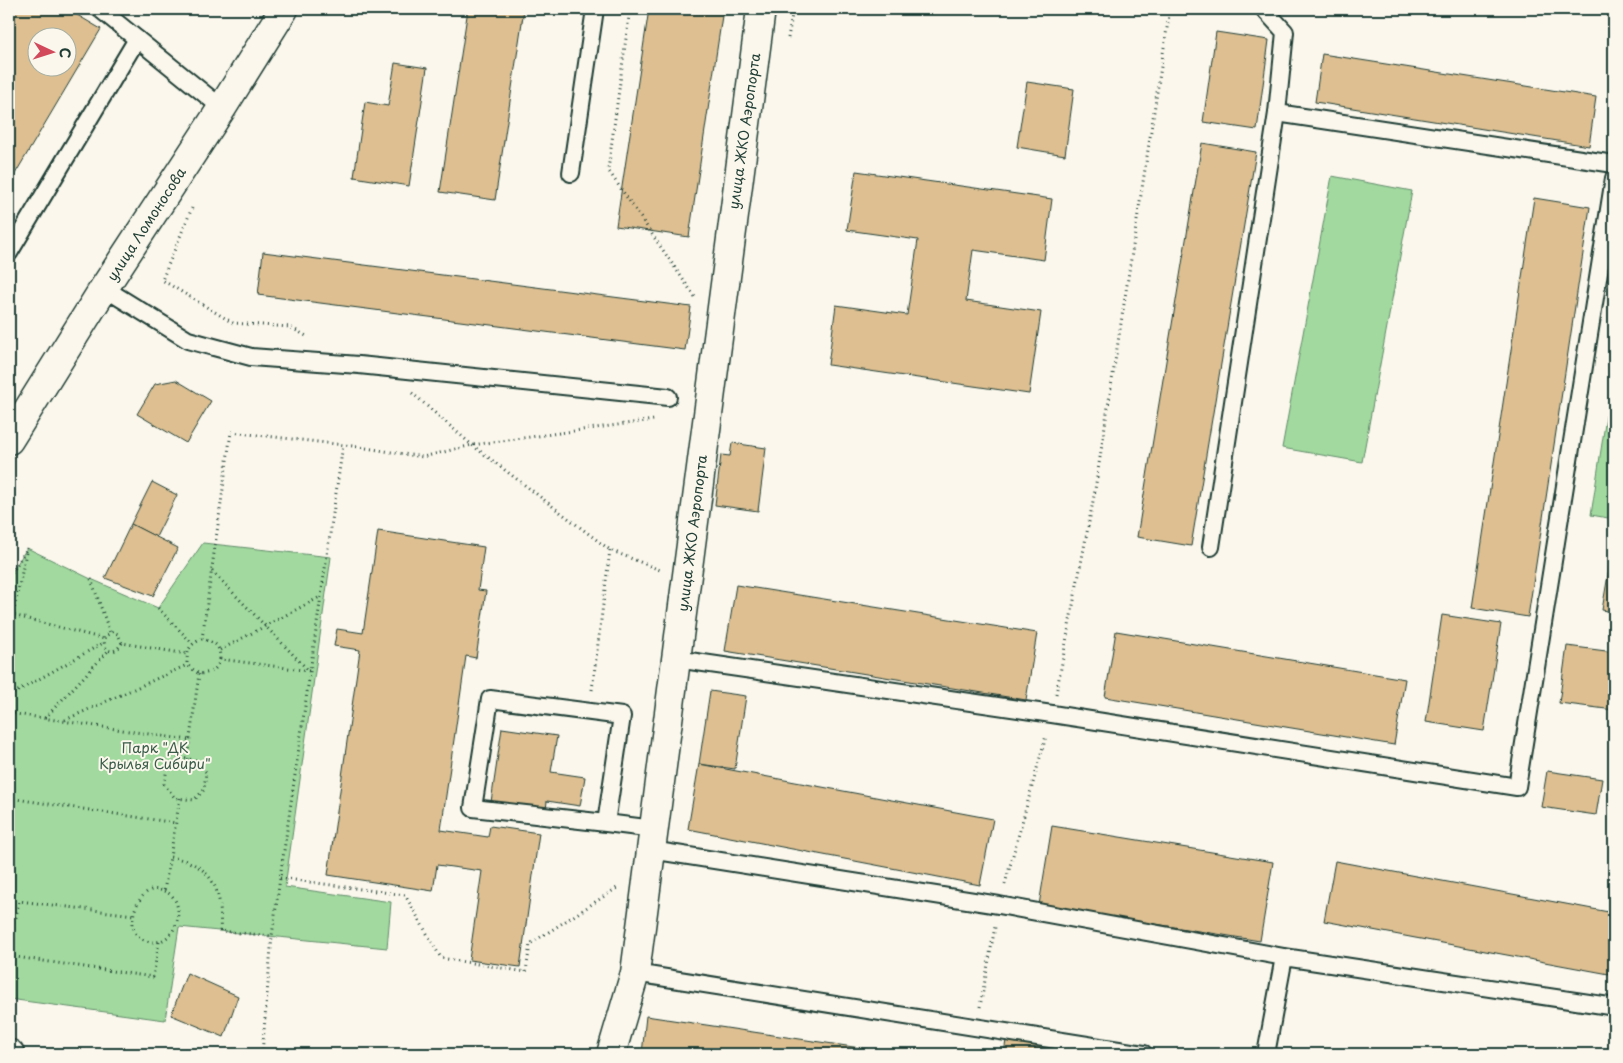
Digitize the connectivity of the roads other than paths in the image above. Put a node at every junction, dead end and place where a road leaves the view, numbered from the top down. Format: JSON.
{"nodes":[{"id":1,"x":100,"y":9,"type":"edge"},
{"id":2,"x":284,"y":9,"type":"edge"},
{"id":3,"x":595,"y":9,"type":"edge"},
{"id":4,"x":761,"y":9,"type":"edge"},
{"id":5,"x":1264,"y":9,"type":"edge"},
{"id":6,"x":137,"y":39,"type":"junction"},
{"id":7,"x":222,"y":108,"type":"junction"},
{"id":8,"x":1278,"y":113,"type":"junction"},
{"id":9,"x":1614,"y":164,"type":"edge"},
{"id":10,"x":571,"y":173,"type":"dead end"},
{"id":11,"x":1614,"y":178,"type":"edge"},
{"id":12,"x":9,"y":253,"type":"edge"},
{"id":13,"x":104,"y":288,"type":"junction"},
{"id":14,"x":668,"y":397,"type":"dead end"},
{"id":15,"x":9,"y":440,"type":"edge"},
{"id":16,"x":1211,"y":547,"type":"dead end"},
{"id":17,"x":676,"y":659,"type":"junction"},
{"id":18,"x":606,"y":823,"type":"junction"},
{"id":19,"x":652,"y":840,"type":"junction"},
{"id":20,"x":1284,"y":957,"type":"junction"},
{"id":21,"x":634,"y":973,"type":"junction"},
{"id":22,"x":1614,"y":1008,"type":"edge"},
{"id":23,"x":610,"y":1054,"type":"edge"},
{"id":24,"x":1144,"y":1054,"type":"edge"},
{"id":25,"x":1266,"y":1054,"type":"edge"}],
"edges":[{"from":1,"to":6,"type":"lane"},
{"from":2,"to":7,"type":"street","name":"улица Ломоносова"},
{"from":3,"to":10,"type":"lane"},
{"from":4,"to":17,"type":"street","name":"улица ЖКО Аэропорта"},
{"from":5,"to":8,"type":"lane"},
{"from":6,"to":7,"type":"lane"},
{"from":6,"to":12,"type":"lane"},
{"from":7,"to":13,"type":"street","name":"улица Ломоносова"},
{"from":8,"to":9,"type":"lane"},
{"from":8,"to":16,"type":"lane"},
{"from":11,"to":17,"type":"lane"},
{"from":13,"to":14,"type":"lane"},
{"from":13,"to":15,"type":"street","name":"улица Ломоносова"},
{"from":17,"to":19,"type":"street","name":"улица ЖКО Аэропорта"},
{"from":18,"to":18,"type":"lane"},
{"from":18,"to":19,"type":"lane"},
{"from":19,"to":20,"type":"lane"},
{"from":19,"to":21,"type":"street","name":"улица ЖКО Аэропорта"},
{"from":20,"to":22,"type":"lane"},
{"from":20,"to":25,"type":"lane"},
{"from":21,"to":23,"type":"street","name":"улица ЖКО Аэропорта"},
{"from":21,"to":24,"type":"lane"}]}
